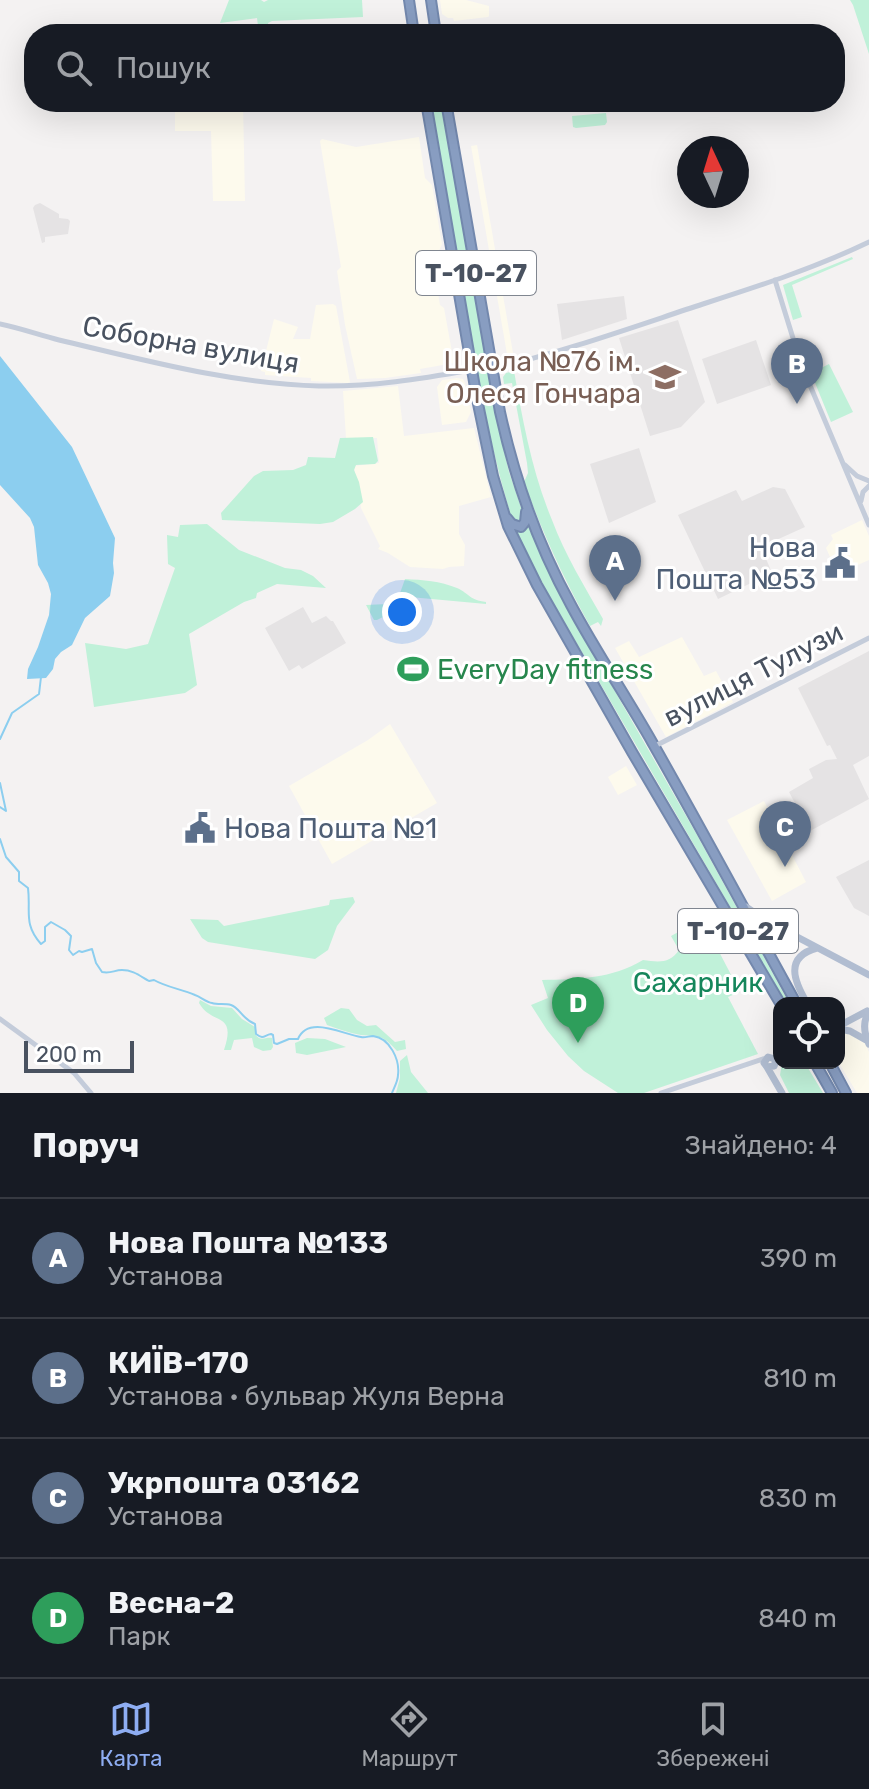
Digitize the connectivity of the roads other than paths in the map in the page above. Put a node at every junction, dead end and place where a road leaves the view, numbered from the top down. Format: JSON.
{"nodes":[{"id":1,"x":409,"y":0,"type":"edge"},
{"id":2,"x":431,"y":0,"type":"edge"},
{"id":3,"x":413,"y":24,"type":"edge"},
{"id":4,"x":435,"y":24,"type":"edge"},
{"id":5,"x":428,"y":112,"type":"edge"},
{"id":6,"x":448,"y":112,"type":"edge"},
{"id":7,"x":869,"y":242,"type":"edge"},
{"id":8,"x":775,"y":280,"type":"junction"},
{"id":9,"x":0,"y":324,"type":"edge"},
{"id":10,"x":492,"y":369,"type":"junction"},
{"id":11,"x":471,"y":370,"type":"junction"},
{"id":12,"x":842,"y":461,"type":"junction"},
{"id":13,"x":869,"y":483,"type":"edge"},
{"id":14,"x":861,"y":506,"type":"junction"},
{"id":15,"x":527,"y":507,"type":"junction"},
{"id":16,"x":504,"y":514,"type":"junction"},
{"id":17,"x":867,"y":516,"type":"edge"},
{"id":18,"x":869,"y":525,"type":"edge"},
{"id":19,"x":869,"y":638,"type":"edge"},
{"id":20,"x":655,"y":746,"type":"junction"},
{"id":21,"x":739,"y":899,"type":"junction"},
{"id":22,"x":819,"y":948,"type":"junction"},
{"id":23,"x":869,"y":975,"type":"edge"},
{"id":24,"x":776,"y":997,"type":"edge"},
{"id":25,"x":793,"y":997,"type":"edge"},
{"id":26,"x":804,"y":997,"type":"edge"},
{"id":27,"x":869,"y":1011,"type":"edge"},
{"id":28,"x":0,"y":1019,"type":"edge"},
{"id":29,"x":845,"y":1023,"type":"edge"},
{"id":30,"x":845,"y":1029,"type":"edge"},
{"id":31,"x":868,"y":1041,"type":"edge"},
{"id":32,"x":772,"y":1061,"type":"edge"},
{"id":33,"x":818,"y":1069,"type":"edge"},
{"id":34,"x":833,"y":1069,"type":"edge"},
{"id":35,"x":829,"y":1090,"type":"edge"},
{"id":36,"x":91,"y":1093,"type":"edge"},
{"id":37,"x":661,"y":1093,"type":"edge"},
{"id":38,"x":782,"y":1093,"type":"edge"},
{"id":39,"x":846,"y":1093,"type":"edge"}],
"edges":[{"from":1,"to":3,"type":"highway"},
{"from":2,"to":4,"type":"highway"},
{"from":5,"to":11,"type":"highway","number":"Т-10-27"},
{"from":6,"to":10,"type":"highway","number":"Т-10-27"},
{"from":7,"to":8,"type":"main road"},
{"from":8,"to":10,"type":"main road"},
{"from":8,"to":12,"type":"main road"},
{"from":9,"to":11,"type":"main road","name":"Соборна вулиця"},
{"from":10,"to":15,"type":"highway","number":"Т-10-27"},
{"from":11,"to":16,"type":"highway","number":"Т-10-27"},
{"from":12,"to":13,"type":"main road"},
{"from":12,"to":14,"type":"main road"},
{"from":13,"to":14,"type":"main road"},
{"from":14,"to":17,"type":"main road"},
{"from":15,"to":16,"type":"highway"},
{"from":15,"to":20,"type":"highway","number":"Т-10-27"},
{"from":16,"to":24,"type":"highway","number":"Т-10-27"},
{"from":17,"to":18,"type":"main road"},
{"from":19,"to":20,"type":"main road","name":"вулиця Тулузи"},
{"from":20,"to":21,"type":"highway","number":"Т-10-27"},
{"from":21,"to":22,"type":"main road"},
{"from":21,"to":25,"type":"highway","number":"Т-10-27"},
{"from":22,"to":23,"type":"main road"},
{"from":22,"to":26,"type":"main road"},
{"from":27,"to":29,"type":"main road"},
{"from":27,"to":31,"type":"main road"},
{"from":28,"to":36,"type":"main road"},
{"from":30,"to":31,"type":"main road"},
{"from":32,"to":37,"type":"main road"},
{"from":32,"to":38,"type":"main road"},
{"from":33,"to":35,"type":"highway"},
{"from":34,"to":39,"type":"highway"}]}
